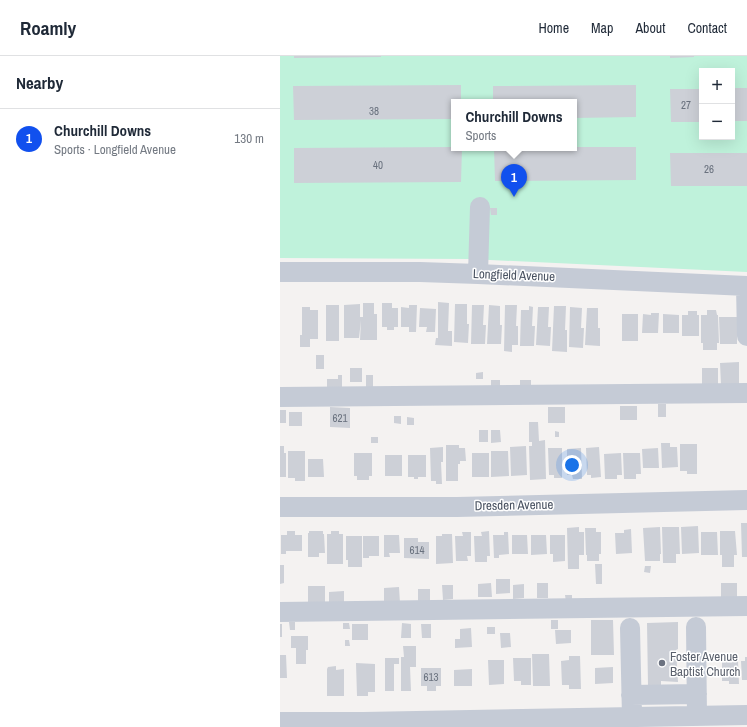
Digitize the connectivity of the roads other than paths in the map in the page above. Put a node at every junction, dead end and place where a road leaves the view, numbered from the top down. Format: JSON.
{"nodes":[{"id":1,"x":480,"y":207,"type":"dead end"},
{"id":2,"x":280,"y":272,"type":"edge"},
{"id":3,"x":478,"y":274,"type":"junction"},
{"id":4,"x":747,"y":286,"type":"edge"},
{"id":5,"x":747,"y":336,"type":"edge"},
{"id":6,"x":747,"y":393,"type":"edge"},
{"id":7,"x":280,"y":397,"type":"edge"},
{"id":8,"x":747,"y":500,"type":"edge"},
{"id":9,"x":280,"y":507,"type":"edge"},
{"id":10,"x":747,"y":606,"type":"edge"},
{"id":11,"x":280,"y":612,"type":"edge"},
{"id":12,"x":696,"y":627,"type":"dead end"},
{"id":13,"x":630,"y":628,"type":"dead end"},
{"id":14,"x":697,"y":694,"type":"junction"},
{"id":15,"x":631,"y":695,"type":"junction"},
{"id":16,"x":747,"y":715,"type":"edge"},
{"id":17,"x":697,"y":716,"type":"junction"},
{"id":18,"x":632,"y":717,"type":"junction"},
{"id":19,"x":280,"y":722,"type":"edge"}],
"edges":[{"from":1,"to":3,"type":"street"},
{"from":2,"to":3,"type":"street","name":"Longfield Avenue"},
{"from":3,"to":4,"type":"street","name":"Longfield Avenue"},
{"from":4,"to":5,"type":"street"},
{"from":6,"to":7,"type":"street"},
{"from":8,"to":9,"type":"street","name":"Dresden Avenue"},
{"from":10,"to":11,"type":"street"},
{"from":12,"to":14,"type":"street"},
{"from":13,"to":15,"type":"street"},
{"from":14,"to":15,"type":"street"},
{"from":14,"to":17,"type":"street"},
{"from":15,"to":18,"type":"street"},
{"from":16,"to":17,"type":"street"},
{"from":17,"to":18,"type":"street"},
{"from":18,"to":19,"type":"street"}]}
